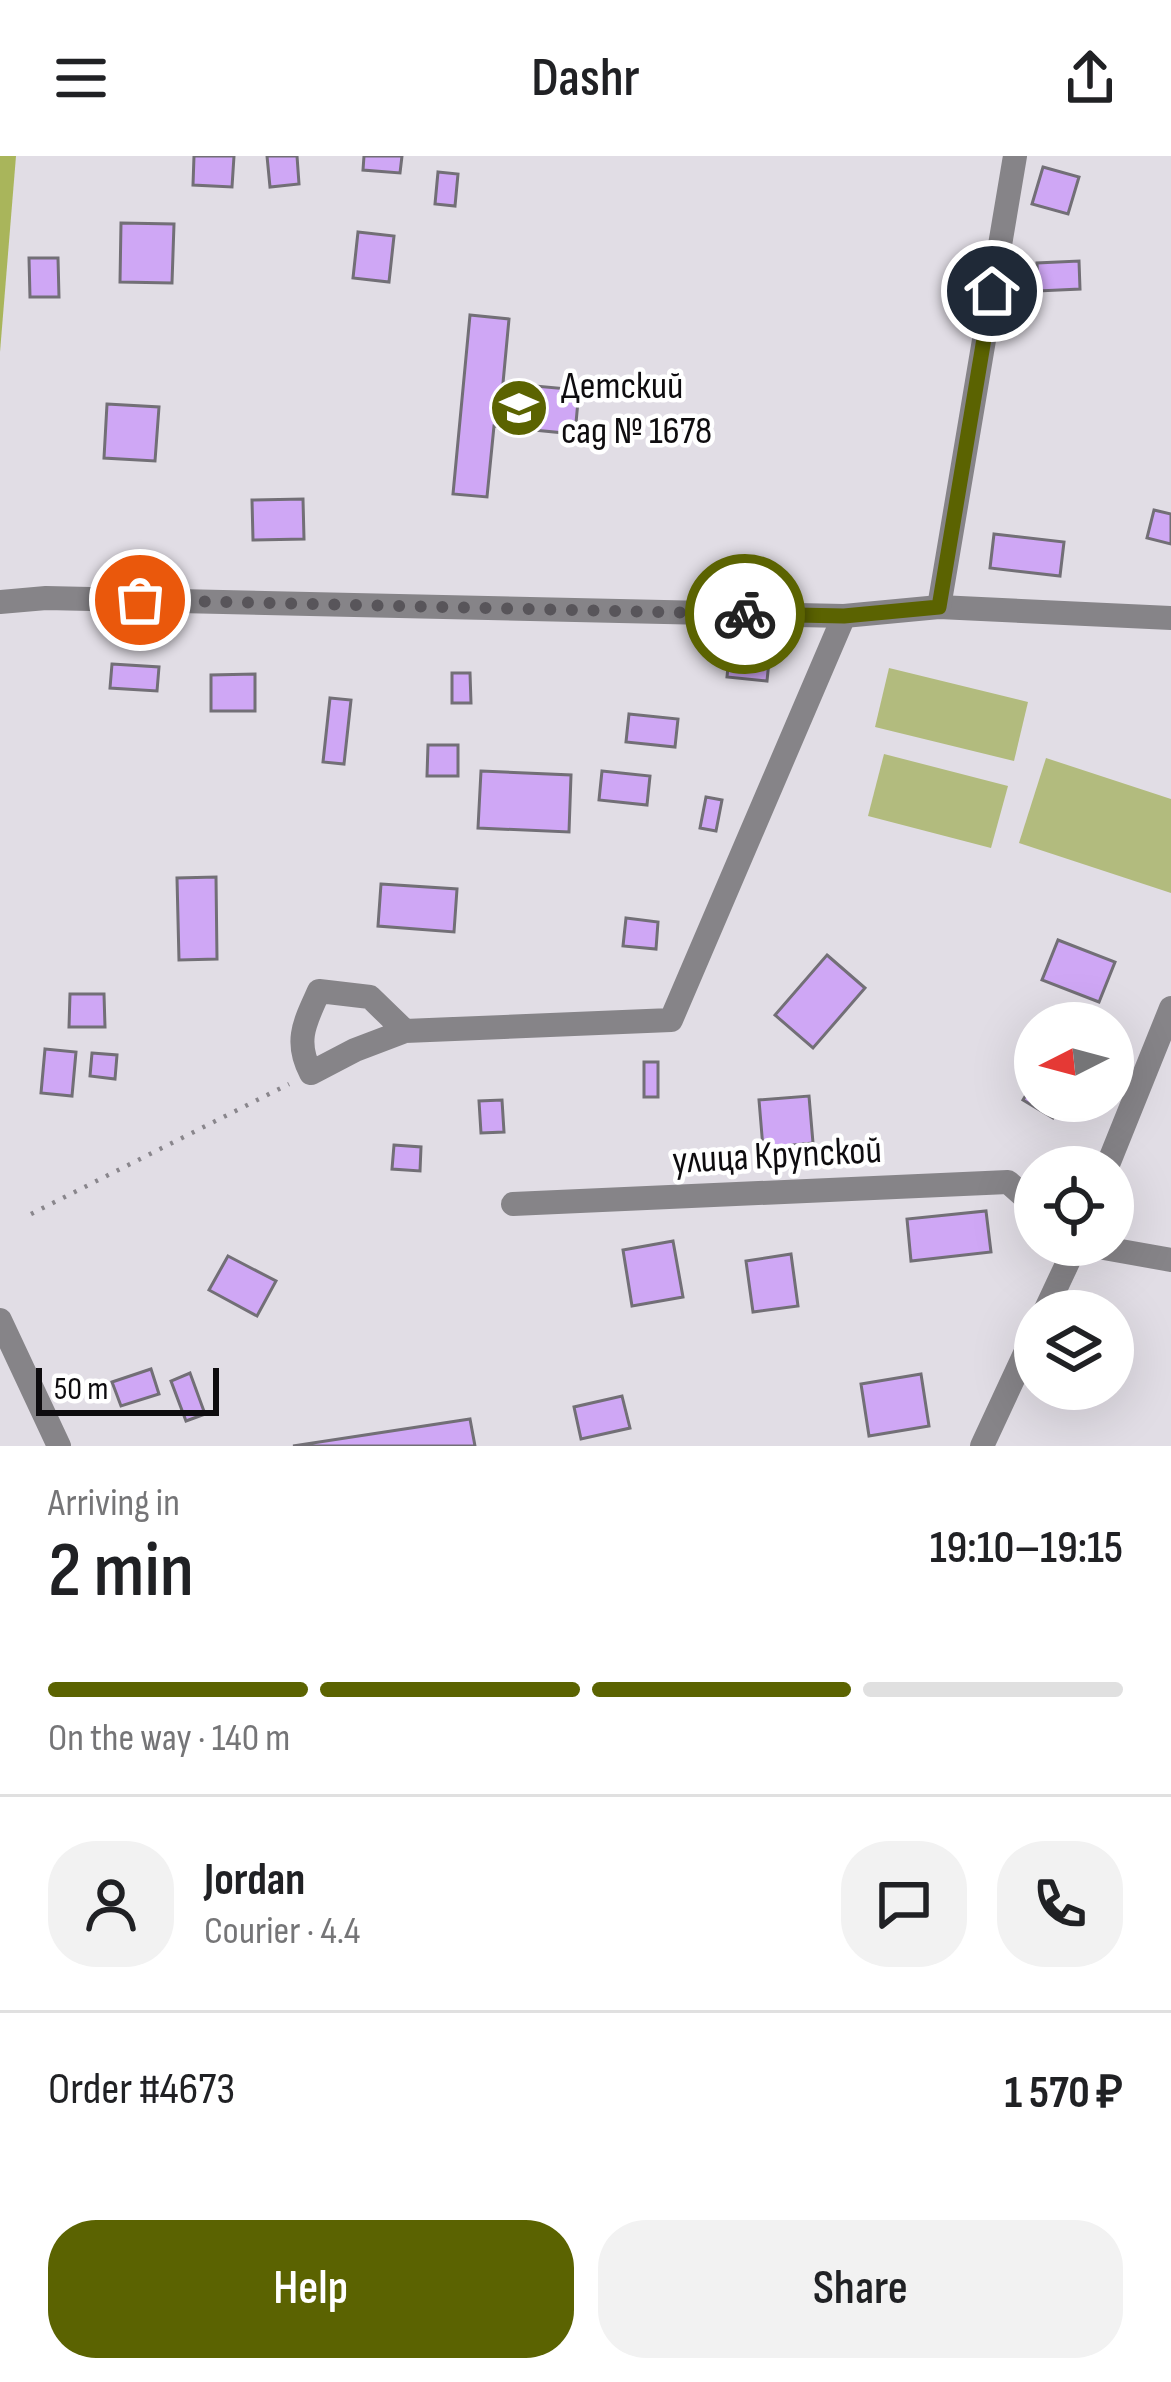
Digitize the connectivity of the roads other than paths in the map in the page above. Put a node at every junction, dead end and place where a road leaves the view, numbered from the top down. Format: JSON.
{"nodes":[{"id":1,"x":1016,"y":156,"type":"edge"},
{"id":2,"x":0,"y":602,"type":"edge"},
{"id":3,"x":939,"y":607,"type":"junction"},
{"id":4,"x":844,"y":616,"type":"junction"},
{"id":5,"x":1171,"y":618,"type":"edge"},
{"id":6,"x":1171,"y":1008,"type":"edge"},
{"id":7,"x":405,"y":1031,"type":"junction"},
{"id":8,"x":1115,"y":1146,"type":"edge"},
{"id":9,"x":1014,"y":1187,"type":"edge"},
{"id":10,"x":513,"y":1204,"type":"dead end"},
{"id":11,"x":1134,"y":1253,"type":"edge"},
{"id":12,"x":1171,"y":1260,"type":"edge"},
{"id":13,"x":0,"y":1320,"type":"edge"},
{"id":14,"x":1014,"y":1377,"type":"edge"},
{"id":15,"x":59,"y":1446,"type":"edge"},
{"id":16,"x":982,"y":1446,"type":"edge"}],
"edges":[{"from":1,"to":3,"type":"street"},
{"from":2,"to":4,"type":"street"},
{"from":3,"to":4,"type":"street"},
{"from":3,"to":5,"type":"street"},
{"from":4,"to":7,"type":"street"},
{"from":6,"to":8,"type":"street"},
{"from":7,"to":7,"type":"street"},
{"from":9,"to":10,"type":"street","name":"улица Крупской"},
{"from":11,"to":12,"type":"street"},
{"from":13,"to":15,"type":"street"},
{"from":14,"to":16,"type":"street"}]}
